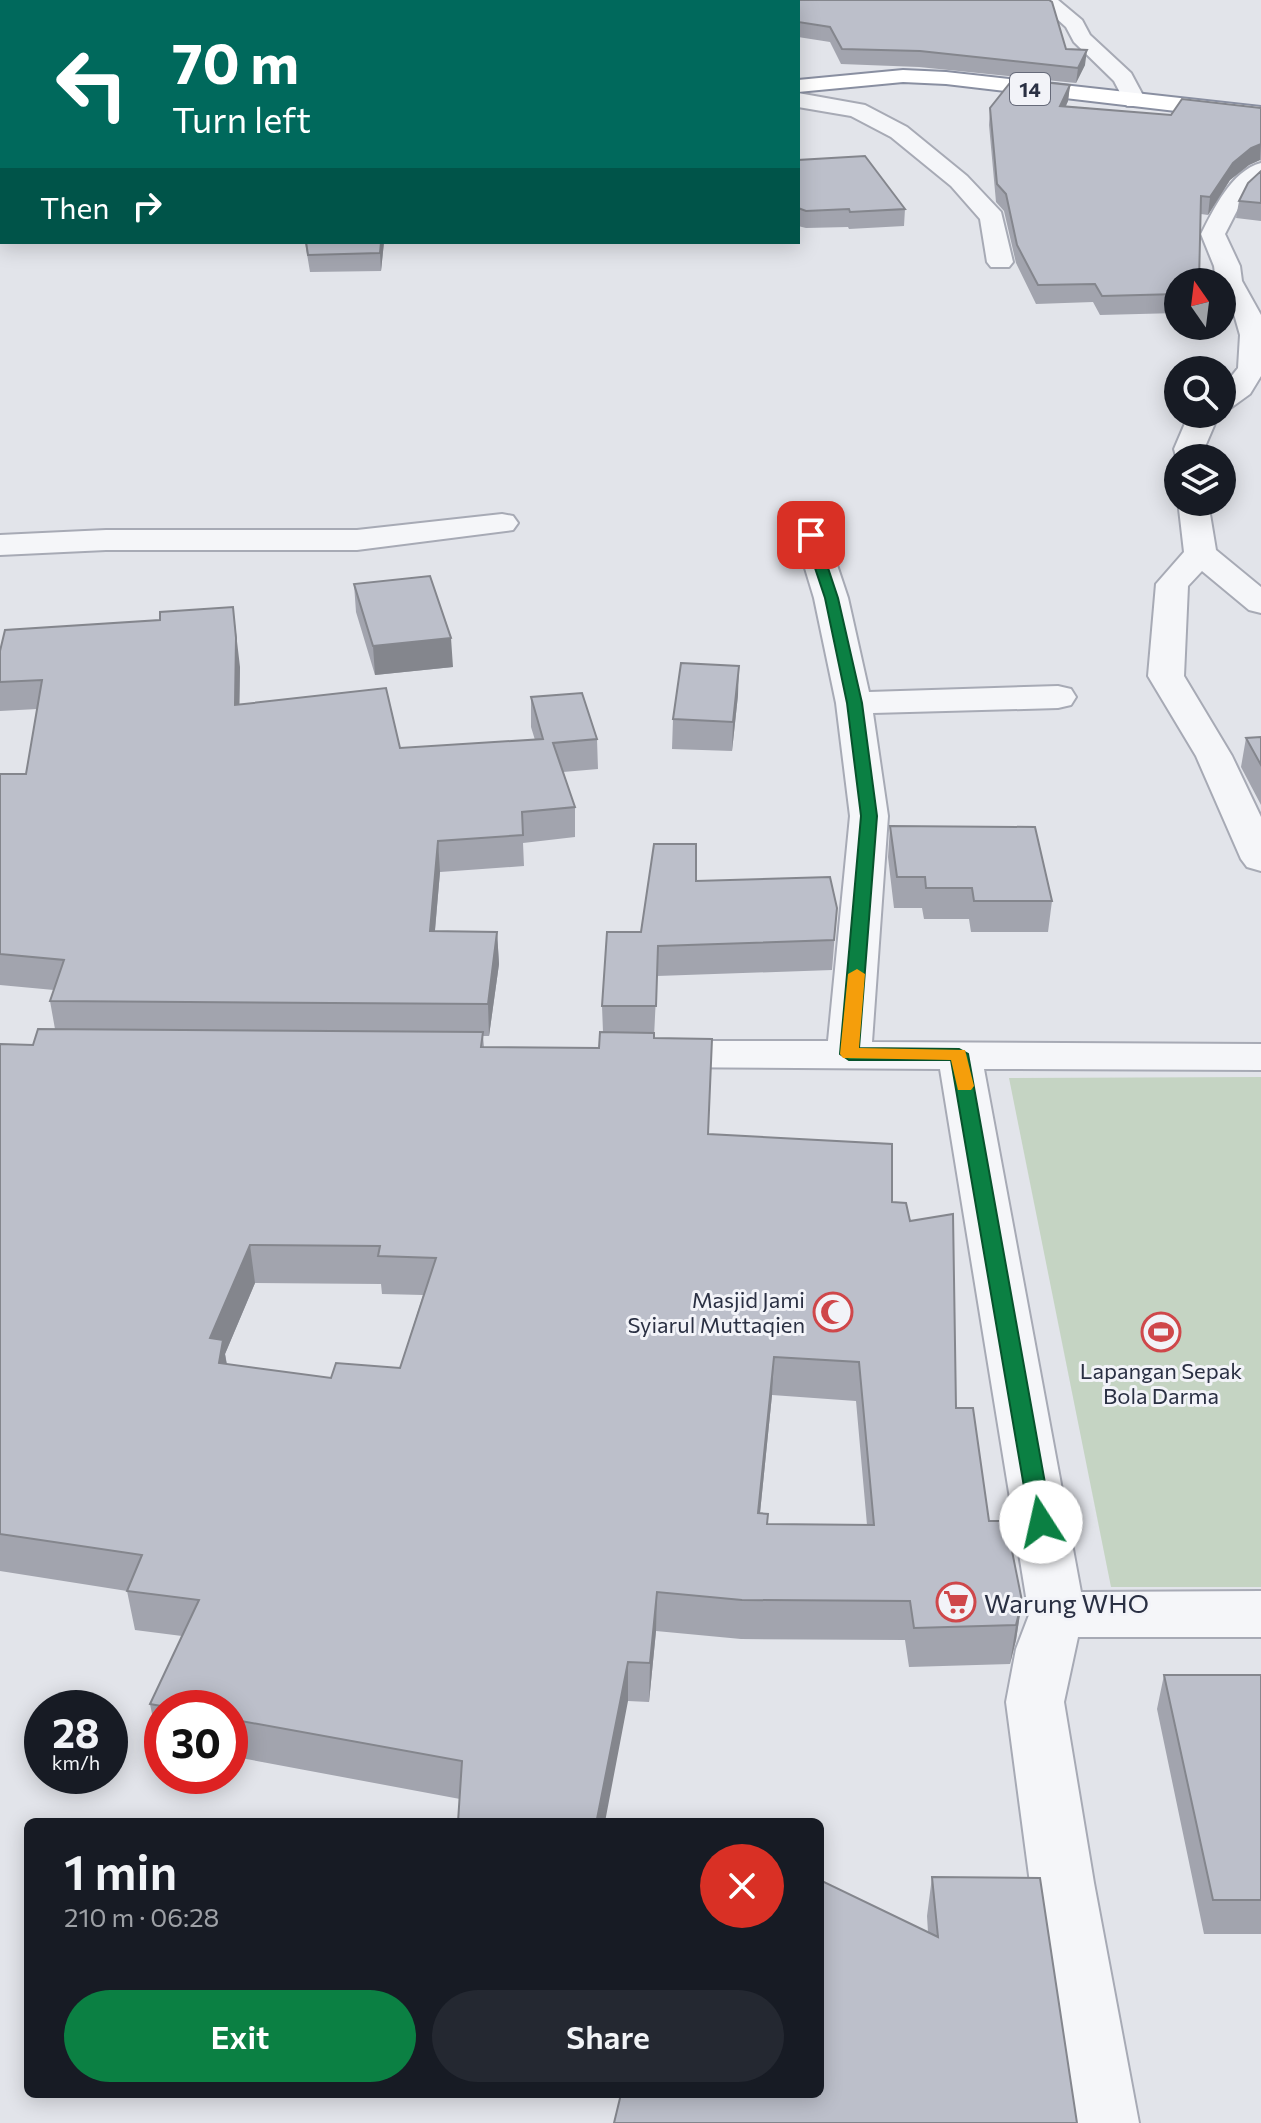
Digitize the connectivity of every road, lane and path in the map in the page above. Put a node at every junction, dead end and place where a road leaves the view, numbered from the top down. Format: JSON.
{"nodes":[{"id":1,"x":1046,"y":1,"type":"edge"},
{"id":2,"x":1020,"y":2,"type":"edge"},
{"id":3,"x":800,"y":86,"type":"edge"},
{"id":4,"x":800,"y":100,"type":"edge"},
{"id":5,"x":1135,"y":101,"type":"junction"},
{"id":6,"x":1261,"y":114,"type":"edge"},
{"id":7,"x":1261,"y":170,"type":"edge"},
{"id":8,"x":1000,"y":262,"type":"dead end"},
{"id":9,"x":1236,"y":391,"type":"edge"},
{"id":10,"x":1194,"y":516,"type":"edge"},
{"id":11,"x":502,"y":523,"type":"dead end"},
{"id":12,"x":811,"y":535,"type":"dead end"},
{"id":13,"x":0,"y":545,"type":"edge"},
{"id":14,"x":1200,"y":554,"type":"junction"},
{"id":15,"x":1261,"y":603,"type":"edge"},
{"id":16,"x":1058,"y":697,"type":"dead end"},
{"id":17,"x":854,"y":703,"type":"junction"},
{"id":18,"x":1261,"y":859,"type":"edge"},
{"id":19,"x":610,"y":1054,"type":"edge"},
{"id":20,"x":849,"y":1054,"type":"junction"},
{"id":21,"x":959,"y":1054,"type":"junction"},
{"id":22,"x":1261,"y":1057,"type":"edge"},
{"id":23,"x":1261,"y":1614,"type":"edge"},
{"id":24,"x":1057,"y":1615,"type":"junction"},
{"id":25,"x":1105,"y":2123,"type":"edge"}],
"edges":[{"from":1,"to":2,"type":"street"},
{"from":1,"to":5,"type":"street"},
{"from":3,"to":5,"type":"highway","number":"14"},
{"from":4,"to":8,"type":"street"},
{"from":5,"to":6,"type":"highway","number":"14"},
{"from":7,"to":9,"type":"street"},
{"from":10,"to":14,"type":"street"},
{"from":11,"to":13,"type":"street"},
{"from":12,"to":17,"type":"street"},
{"from":14,"to":15,"type":"street"},
{"from":14,"to":18,"type":"street"},
{"from":16,"to":17,"type":"street"},
{"from":17,"to":20,"type":"street"},
{"from":19,"to":20,"type":"street"},
{"from":20,"to":21,"type":"street"},
{"from":21,"to":22,"type":"street"},
{"from":21,"to":24,"type":"street"},
{"from":23,"to":24,"type":"street"},
{"from":24,"to":25,"type":"street"}]}
